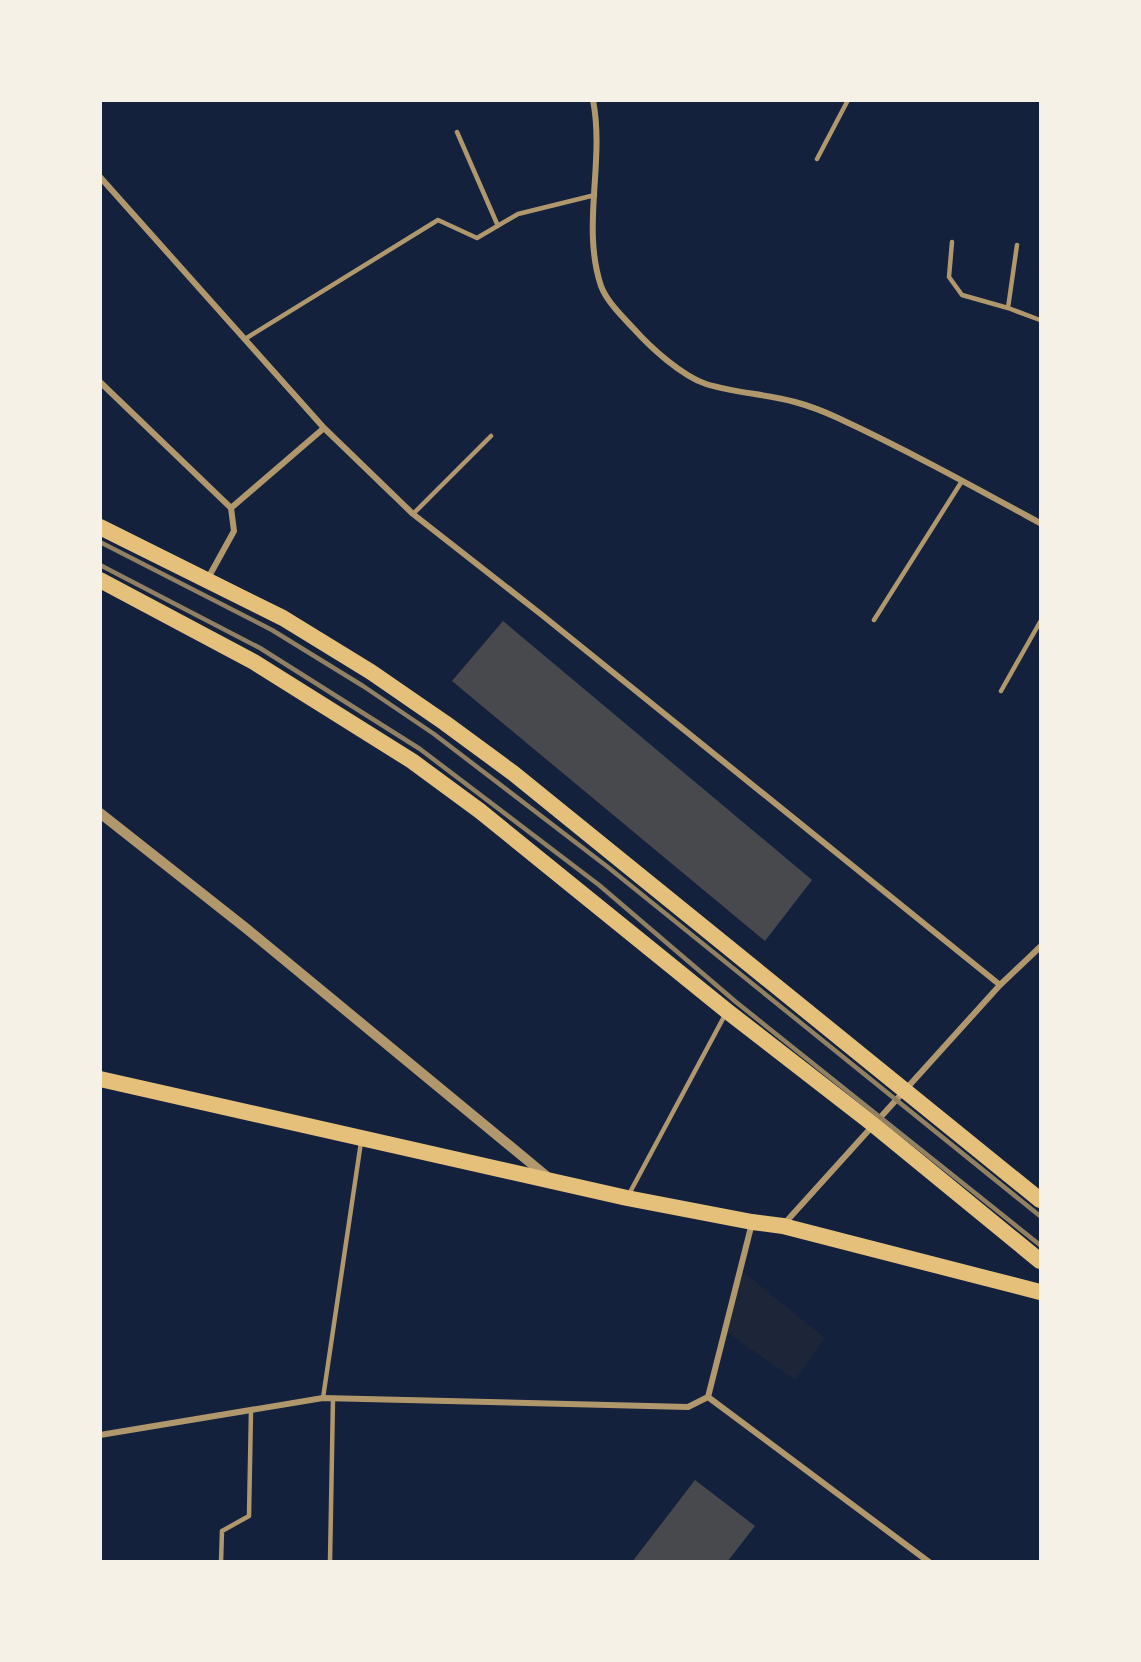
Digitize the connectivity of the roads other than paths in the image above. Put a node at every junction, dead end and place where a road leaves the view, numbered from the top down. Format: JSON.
{"nodes":[{"id":1,"x":593,"y":100,"type":"edge"},
{"id":2,"x":848,"y":100,"type":"edge"},
{"id":3,"x":457,"y":132,"type":"dead end"},
{"id":4,"x":817,"y":159,"type":"dead end"},
{"id":5,"x":100,"y":177,"type":"edge"},
{"id":6,"x":595,"y":195,"type":"junction"},
{"id":7,"x":498,"y":226,"type":"junction"},
{"id":8,"x":951,"y":242,"type":"dead end"},
{"id":9,"x":1017,"y":245,"type":"dead end"},
{"id":10,"x":1008,"y":308,"type":"junction"},
{"id":11,"x":1041,"y":320,"type":"edge"},
{"id":12,"x":244,"y":339,"type":"junction"},
{"id":13,"x":100,"y":382,"type":"edge"},
{"id":14,"x":324,"y":429,"type":"junction"},
{"id":15,"x":491,"y":436,"type":"dead end"},
{"id":16,"x":962,"y":480,"type":"junction"},
{"id":17,"x":231,"y":508,"type":"junction"},
{"id":18,"x":413,"y":514,"type":"junction"},
{"id":19,"x":1041,"y":523,"type":"edge"},
{"id":20,"x":100,"y":527,"type":"edge"},
{"id":21,"x":100,"y":580,"type":"edge"},
{"id":22,"x":207,"y":580,"type":"junction"},
{"id":23,"x":874,"y":620,"type":"dead end"},
{"id":24,"x":1041,"y":622,"type":"edge"},
{"id":25,"x":1001,"y":692,"type":"dead end"},
{"id":26,"x":100,"y":813,"type":"edge"},
{"id":27,"x":1041,"y":947,"type":"edge"},
{"id":28,"x":1000,"y":985,"type":"junction"},
{"id":29,"x":727,"y":1011,"type":"junction"},
{"id":30,"x":100,"y":1079,"type":"edge"},
{"id":31,"x":905,"y":1090,"type":"junction"},
{"id":32,"x":874,"y":1125,"type":"junction"},
{"id":33,"x":362,"y":1138,"type":"junction"},
{"id":34,"x":553,"y":1181,"type":"junction"},
{"id":35,"x":627,"y":1198,"type":"junction"},
{"id":36,"x":1041,"y":1200,"type":"edge"},
{"id":37,"x":752,"y":1222,"type":"junction"},
{"id":38,"x":783,"y":1226,"type":"junction"},
{"id":39,"x":1041,"y":1261,"type":"edge"},
{"id":40,"x":1041,"y":1292,"type":"edge"},
{"id":41,"x":708,"y":1397,"type":"junction"},
{"id":42,"x":323,"y":1398,"type":"junction"},
{"id":43,"x":333,"y":1398,"type":"junction"},
{"id":44,"x":251,"y":1410,"type":"junction"},
{"id":45,"x":100,"y":1435,"type":"edge"},
{"id":46,"x":221,"y":1562,"type":"edge"},
{"id":47,"x":330,"y":1562,"type":"edge"},
{"id":48,"x":929,"y":1562,"type":"edge"}],
"edges":[{"from":1,"to":6,"type":"street"},
{"from":2,"to":4,"type":"lane"},
{"from":3,"to":7,"type":"lane"},
{"from":5,"to":12,"type":"street"},
{"from":6,"to":7,"type":"lane"},
{"from":6,"to":16,"type":"street"},
{"from":7,"to":12,"type":"lane"},
{"from":8,"to":10,"type":"lane"},
{"from":9,"to":10,"type":"lane"},
{"from":10,"to":11,"type":"lane"},
{"from":12,"to":14,"type":"street"},
{"from":13,"to":17,"type":"street"},
{"from":14,"to":17,"type":"street"},
{"from":14,"to":18,"type":"street"},
{"from":15,"to":18,"type":"lane"},
{"from":16,"to":19,"type":"street"},
{"from":16,"to":23,"type":"lane"},
{"from":17,"to":22,"type":"street"},
{"from":18,"to":28,"type":"street"},
{"from":20,"to":22,"type":"highway"},
{"from":21,"to":29,"type":"highway"},
{"from":22,"to":31,"type":"highway"},
{"from":24,"to":25,"type":"lane"},
{"from":26,"to":34,"type":"street"},
{"from":27,"to":28,"type":"street"},
{"from":28,"to":31,"type":"street"},
{"from":29,"to":32,"type":"highway"},
{"from":29,"to":35,"type":"lane"},
{"from":30,"to":33,"type":"highway"},
{"from":31,"to":32,"type":"street"},
{"from":31,"to":36,"type":"highway"},
{"from":32,"to":38,"type":"street"},
{"from":32,"to":39,"type":"highway"},
{"from":33,"to":34,"type":"highway"},
{"from":33,"to":42,"type":"lane"},
{"from":34,"to":35,"type":"highway"},
{"from":35,"to":37,"type":"highway"},
{"from":37,"to":38,"type":"highway"},
{"from":37,"to":41,"type":"street"},
{"from":38,"to":40,"type":"highway"},
{"from":41,"to":43,"type":"street"},
{"from":41,"to":48,"type":"street"},
{"from":42,"to":43,"type":"street"},
{"from":42,"to":44,"type":"street"},
{"from":43,"to":47,"type":"lane"},
{"from":44,"to":45,"type":"street"},
{"from":44,"to":46,"type":"lane"}]}
